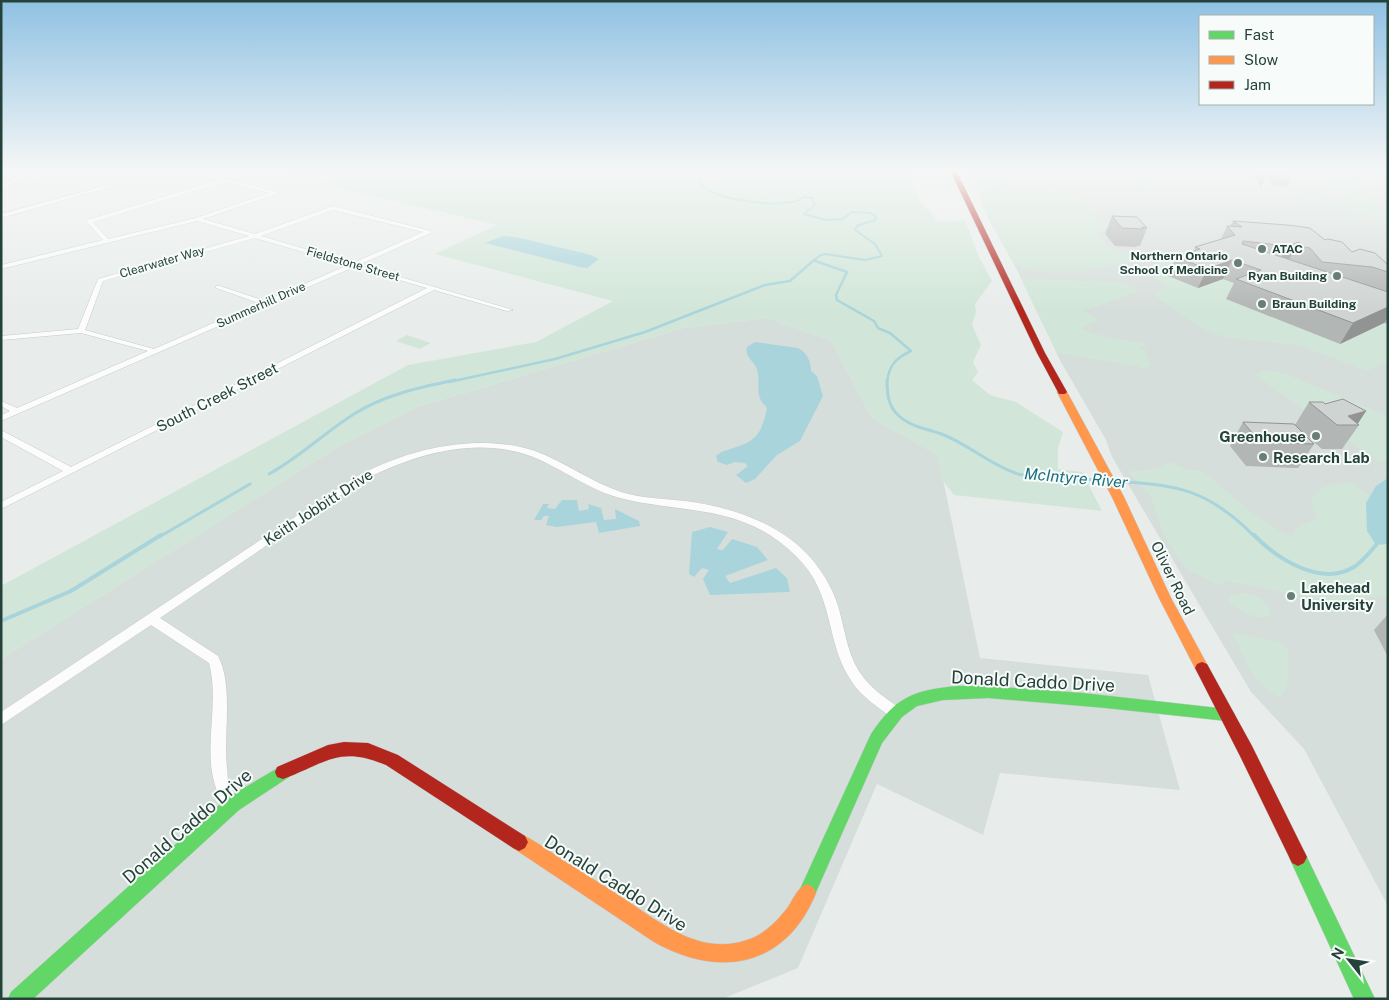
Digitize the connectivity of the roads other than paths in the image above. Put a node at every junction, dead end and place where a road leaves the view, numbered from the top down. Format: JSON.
{"nodes":[{"id":1,"x":103,"y":217,"type":"edge"},
{"id":2,"x":205,"y":217,"type":"edge"},
{"id":3,"x":309,"y":217,"type":"edge"},
{"id":4,"x":368,"y":217,"type":"edge"},
{"id":5,"x":975,"y":217,"type":"edge"},
{"id":6,"x":198,"y":219,"type":"junction"},
{"id":7,"x":256,"y":236,"type":"junction"},
{"id":8,"x":108,"y":241,"type":"junction"},
{"id":9,"x":354,"y":264,"type":"junction"},
{"id":10,"x":1,"y":267,"type":"edge"},
{"id":11,"x":218,"y":287,"type":"dead end"},
{"id":12,"x":433,"y":288,"type":"junction"},
{"id":13,"x":265,"y":303,"type":"junction"},
{"id":14,"x":509,"y":310,"type":"dead end"},
{"id":15,"x":81,"y":331,"type":"junction"},
{"id":16,"x":1,"y":338,"type":"edge"},
{"id":17,"x":155,"y":351,"type":"junction"},
{"id":18,"x":1,"y":403,"type":"edge"},
{"id":19,"x":17,"y":411,"type":"junction"},
{"id":20,"x":1,"y":418,"type":"edge"},
{"id":21,"x":1,"y":433,"type":"edge"},
{"id":22,"x":71,"y":471,"type":"junction"},
{"id":23,"x":1,"y":506,"type":"edge"},
{"id":24,"x":150,"y":618,"type":"junction"},
{"id":25,"x":896,"y":713,"type":"junction"},
{"id":26,"x":1227,"y":715,"type":"junction"},
{"id":27,"x":1,"y":719,"type":"edge"},
{"id":28,"x":233,"y":804,"type":"junction"},
{"id":29,"x":18,"y":999,"type":"edge"},
{"id":30,"x":1365,"y":999,"type":"edge"}],
"edges":[{"from":1,"to":8,"type":"street"},
{"from":2,"to":6,"type":"street"},
{"from":3,"to":7,"type":"street","name":"Clearwater Way"},
{"from":4,"to":9,"type":"street","name":"Summerhill Drive"},
{"from":5,"to":26,"type":"main road","name":"Oliver Road"},
{"from":6,"to":7,"type":"street","name":"Fieldstone Street"},
{"from":6,"to":8,"type":"street"},
{"from":7,"to":9,"type":"street","name":"Fieldstone Street"},
{"from":7,"to":15,"type":"street","name":"Clearwater Way"},
{"from":8,"to":10,"type":"street"},
{"from":9,"to":12,"type":"street","name":"Fieldstone Street"},
{"from":9,"to":13,"type":"street","name":"Summerhill Drive"},
{"from":11,"to":13,"type":"street"},
{"from":12,"to":14,"type":"street","name":"Fieldstone Street"},
{"from":12,"to":22,"type":"street","name":"South Creek Street"},
{"from":13,"to":17,"type":"street","name":"Summerhill Drive"},
{"from":15,"to":16,"type":"street"},
{"from":15,"to":17,"type":"street"},
{"from":17,"to":19,"type":"street","name":"Summerhill Drive"},
{"from":18,"to":19,"type":"street"},
{"from":19,"to":20,"type":"street","name":"Summerhill Drive"},
{"from":21,"to":22,"type":"street"},
{"from":22,"to":23,"type":"street","name":"South Creek Street"},
{"from":24,"to":25,"type":"street","name":"Keith Jobbitt Drive"},
{"from":24,"to":27,"type":"street","name":"Keith Jobbitt Drive"},
{"from":24,"to":28,"type":"street"},
{"from":25,"to":26,"type":"main road","name":"Donald Caddo Drive"},
{"from":25,"to":28,"type":"main road","name":"Donald Caddo Drive"},
{"from":26,"to":30,"type":"main road","name":"Oliver Road"},
{"from":28,"to":29,"type":"main road","name":"Donald Caddo Drive"}]}
